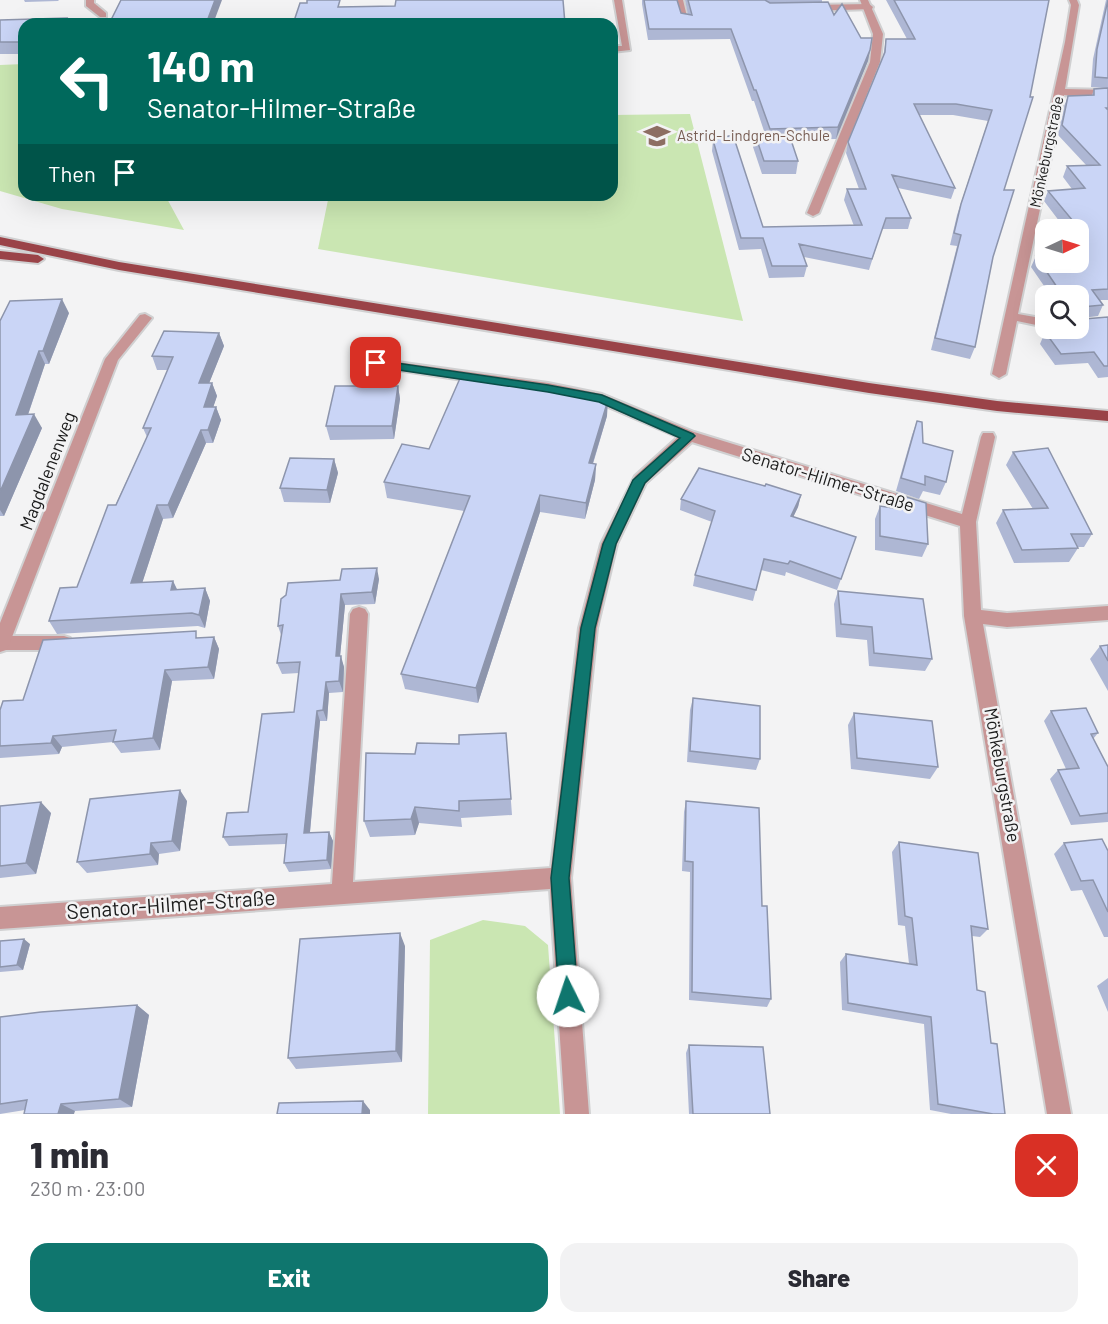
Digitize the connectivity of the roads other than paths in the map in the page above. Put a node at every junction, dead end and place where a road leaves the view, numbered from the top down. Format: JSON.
{"nodes":[{"id":1,"x":90,"y":0,"type":"edge"},
{"id":2,"x":618,"y":0,"type":"edge"},
{"id":3,"x":679,"y":0,"type":"edge"},
{"id":4,"x":1073,"y":0,"type":"edge"},
{"id":5,"x":866,"y":4,"type":"edge"},
{"id":6,"x":802,"y":8,"type":"edge"},
{"id":7,"x":103,"y":15,"type":"dead end"},
{"id":8,"x":686,"y":23,"type":"edge"},
{"id":9,"x":618,"y":49,"type":"edge"},
{"id":10,"x":1059,"y":91,"type":"junction"},
{"id":11,"x":1108,"y":93,"type":"edge"},
{"id":12,"x":813,"y":213,"type":"dead end"},
{"id":13,"x":0,"y":241,"type":"edge"},
{"id":14,"x":0,"y":255,"type":"edge"},
{"id":15,"x":119,"y":266,"type":"junction"},
{"id":16,"x":1011,"y":316,"type":"junction"},
{"id":17,"x":146,"y":318,"type":"dead end"},
{"id":18,"x":1035,"y":321,"type":"edge"},
{"id":19,"x":376,"y":363,"type":"dead end"},
{"id":20,"x":999,"y":374,"type":"dead end"},
{"id":21,"x":1108,"y":417,"type":"edge"},
{"id":22,"x":688,"y":436,"type":"junction"},
{"id":23,"x":988,"y":437,"type":"dead end"},
{"id":24,"x":968,"y":522,"type":"junction"},
{"id":25,"x":1108,"y":613,"type":"edge"},
{"id":26,"x":359,"y":614,"type":"dead end"},
{"id":27,"x":973,"y":616,"type":"junction"},
{"id":28,"x":85,"y":642,"type":"edge"},
{"id":29,"x":1,"y":644,"type":"edge"},
{"id":30,"x":560,"y":878,"type":"junction"},
{"id":31,"x":342,"y":892,"type":"junction"},
{"id":32,"x":0,"y":918,"type":"edge"},
{"id":33,"x":577,"y":1114,"type":"edge"},
{"id":34,"x":1059,"y":1114,"type":"edge"}],
"edges":[{"from":1,"to":7,"type":"street"},
{"from":2,"to":9,"type":"street"},
{"from":3,"to":8,"type":"street"},
{"from":4,"to":10,"type":"street","name":"Mönkeburgstraße"},
{"from":5,"to":6,"type":"street"},
{"from":5,"to":12,"type":"street"},
{"from":10,"to":11,"type":"street"},
{"from":10,"to":16,"type":"street","name":"Mönkeburgstraße"},
{"from":13,"to":15,"type":"main road"},
{"from":14,"to":15,"type":"main road"},
{"from":15,"to":21,"type":"main road"},
{"from":16,"to":18,"type":"street"},
{"from":16,"to":20,"type":"street","name":"Mönkeburgstraße"},
{"from":17,"to":29,"type":"street","name":"Magdalenenweg"},
{"from":19,"to":22,"type":"street","name":"Senator-Hilmer-Straße"},
{"from":22,"to":24,"type":"street","name":"Senator-Hilmer-Straße"},
{"from":22,"to":30,"type":"street"},
{"from":23,"to":24,"type":"street","name":"Mönkeburgstraße"},
{"from":24,"to":27,"type":"street","name":"Mönkeburgstraße"},
{"from":25,"to":27,"type":"street"},
{"from":26,"to":31,"type":"street"},
{"from":27,"to":34,"type":"street","name":"Mönkeburgstraße"},
{"from":28,"to":29,"type":"street"},
{"from":30,"to":31,"type":"street","name":"Senator-Hilmer-Straße"},
{"from":30,"to":33,"type":"street"},
{"from":31,"to":32,"type":"street","name":"Senator-Hilmer-Straße"}]}
